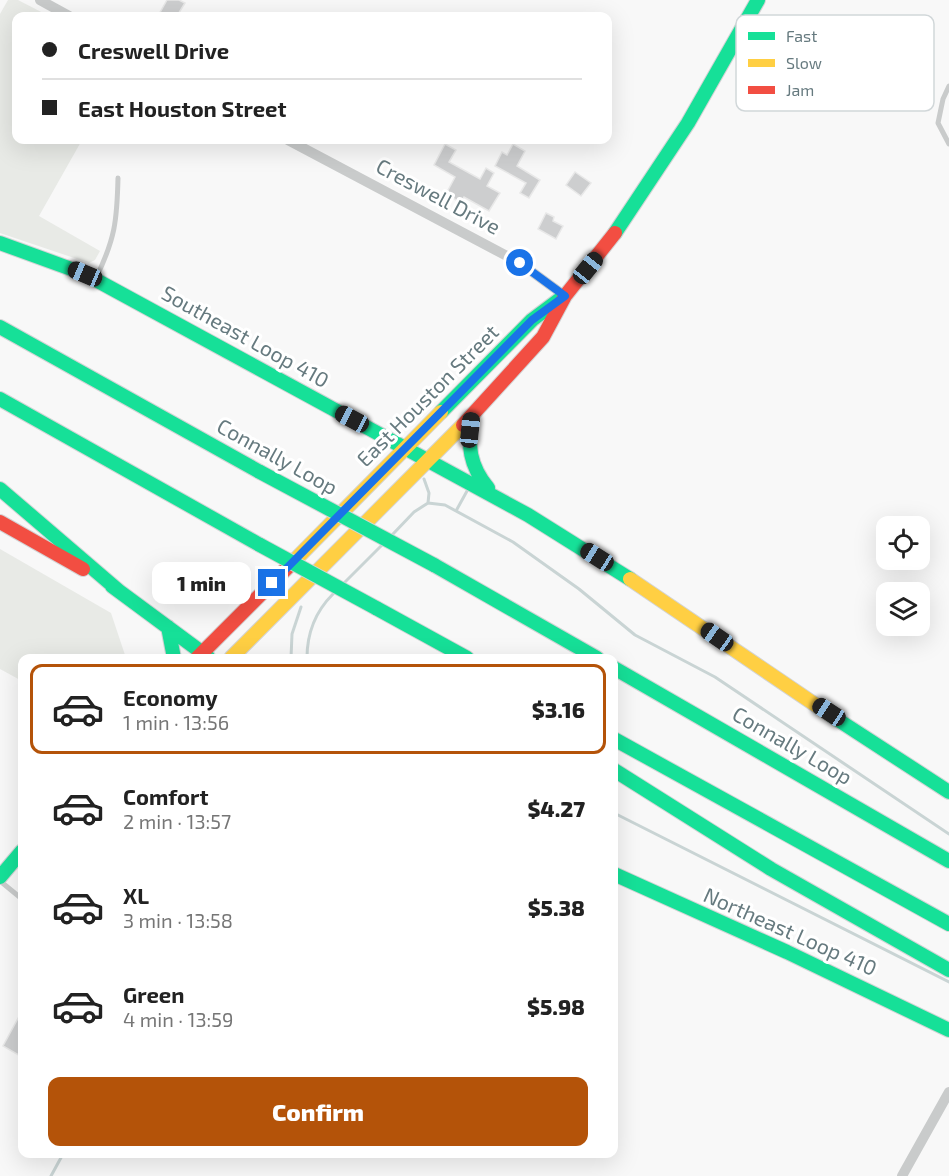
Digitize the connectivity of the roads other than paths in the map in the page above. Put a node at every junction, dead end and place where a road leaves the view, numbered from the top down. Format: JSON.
{"nodes":[{"id":1,"x":40,"y":0,"type":"edge"},
{"id":2,"x":758,"y":0,"type":"edge"},
{"id":3,"x":62,"y":12,"type":"edge"},
{"id":4,"x":749,"y":15,"type":"edge"},
{"id":5,"x":736,"y":39,"type":"edge"},
{"id":6,"x":949,"y":86,"type":"edge"},
{"id":7,"x":296,"y":144,"type":"edge"},
{"id":8,"x":949,"y":144,"type":"edge"},
{"id":9,"x":118,"y":178,"type":"dead end"},
{"id":10,"x":0,"y":243,"type":"edge"},
{"id":11,"x":95,"y":279,"type":"junction"},
{"id":12,"x":565,"y":296,"type":"junction"},
{"id":13,"x":0,"y":327,"type":"edge"},
{"id":14,"x":0,"y":399,"type":"edge"},
{"id":15,"x":471,"y":417,"type":"junction"},
{"id":16,"x":406,"y":448,"type":"junction"},
{"id":17,"x":427,"y":461,"type":"junction"},
{"id":18,"x":0,"y":489,"type":"edge"},
{"id":19,"x":495,"y":495,"type":"junction"},
{"id":20,"x":0,"y":522,"type":"edge"},
{"id":21,"x":119,"y":591,"type":"junction"},
{"id":22,"x":168,"y":627,"type":"junction"},
{"id":23,"x":450,"y":653,"type":"edge"},
{"id":24,"x":173,"y":654,"type":"edge"},
{"id":25,"x":200,"y":654,"type":"edge"},
{"id":26,"x":206,"y":654,"type":"edge"},
{"id":27,"x":235,"y":654,"type":"edge"},
{"id":28,"x":590,"y":654,"type":"edge"},
{"id":29,"x":618,"y":670,"type":"edge"},
{"id":30,"x":618,"y":741,"type":"edge"},
{"id":31,"x":784,"y":766,"type":"junction"},
{"id":32,"x":618,"y":773,"type":"edge"},
{"id":33,"x":949,"y":792,"type":"edge"},
{"id":34,"x":949,"y":847,"type":"edge"},
{"id":35,"x":18,"y":856,"type":"edge"},
{"id":36,"x":949,"y":861,"type":"edge"},
{"id":37,"x":618,"y":876,"type":"edge"},
{"id":38,"x":0,"y":879,"type":"edge"},
{"id":39,"x":18,"y":895,"type":"edge"},
{"id":40,"x":949,"y":924,"type":"edge"},
{"id":41,"x":949,"y":970,"type":"edge"},
{"id":42,"x":949,"y":1030,"type":"edge"},
{"id":43,"x":949,"y":1092,"type":"edge"},
{"id":44,"x":902,"y":1176,"type":"edge"}],
"edges":[{"from":1,"to":3,"type":"street"},
{"from":2,"to":4,"type":"main road","name":"East Houston Street"},
{"from":5,"to":12,"type":"main road","name":"East Houston Street"},
{"from":6,"to":8,"type":"lane"},
{"from":7,"to":12,"type":"street","name":"Creswell Drive"},
{"from":9,"to":11,"type":"lane"},
{"from":10,"to":11,"type":"main road","name":"Southeast Loop 410"},
{"from":11,"to":16,"type":"main road","name":"Southeast Loop 410"},
{"from":12,"to":15,"type":"main road","name":"East Houston Street"},
{"from":12,"to":16,"type":"main road","name":"East Houston Street"},
{"from":13,"to":28,"type":"main road","name":"Connally Loop","bridge":true},
{"from":14,"to":23,"type":"main road","bridge":true},
{"from":15,"to":17,"type":"main road","name":"East Houston Street"},
{"from":15,"to":19,"type":"main road"},
{"from":16,"to":17,"type":"main road","name":"Southeast Loop 410"},
{"from":16,"to":26,"type":"main road","name":"East Houston Street"},
{"from":17,"to":19,"type":"main road","name":"Southeast Loop 410"},
{"from":17,"to":27,"type":"main road","name":"East Houston Street"},
{"from":18,"to":21,"type":"main road"},
{"from":19,"to":33,"type":"main road","name":"Southeast Loop 410"},
{"from":20,"to":21,"type":"main road"},
{"from":21,"to":22,"type":"main road"},
{"from":22,"to":24,"type":"main road"},
{"from":22,"to":25,"type":"main road"},
{"from":29,"to":31,"type":"main road","name":"Connally Loop"},
{"from":30,"to":40,"type":"main road"},
{"from":31,"to":34,"type":"main road"},
{"from":31,"to":36,"type":"main road","name":"Connally Loop"},
{"from":32,"to":41,"type":"main road"},
{"from":35,"to":38,"type":"main road"},
{"from":37,"to":42,"type":"main road","name":"Northeast Loop 410"},
{"from":38,"to":39,"type":"lane"},
{"from":43,"to":44,"type":"street"}]}
